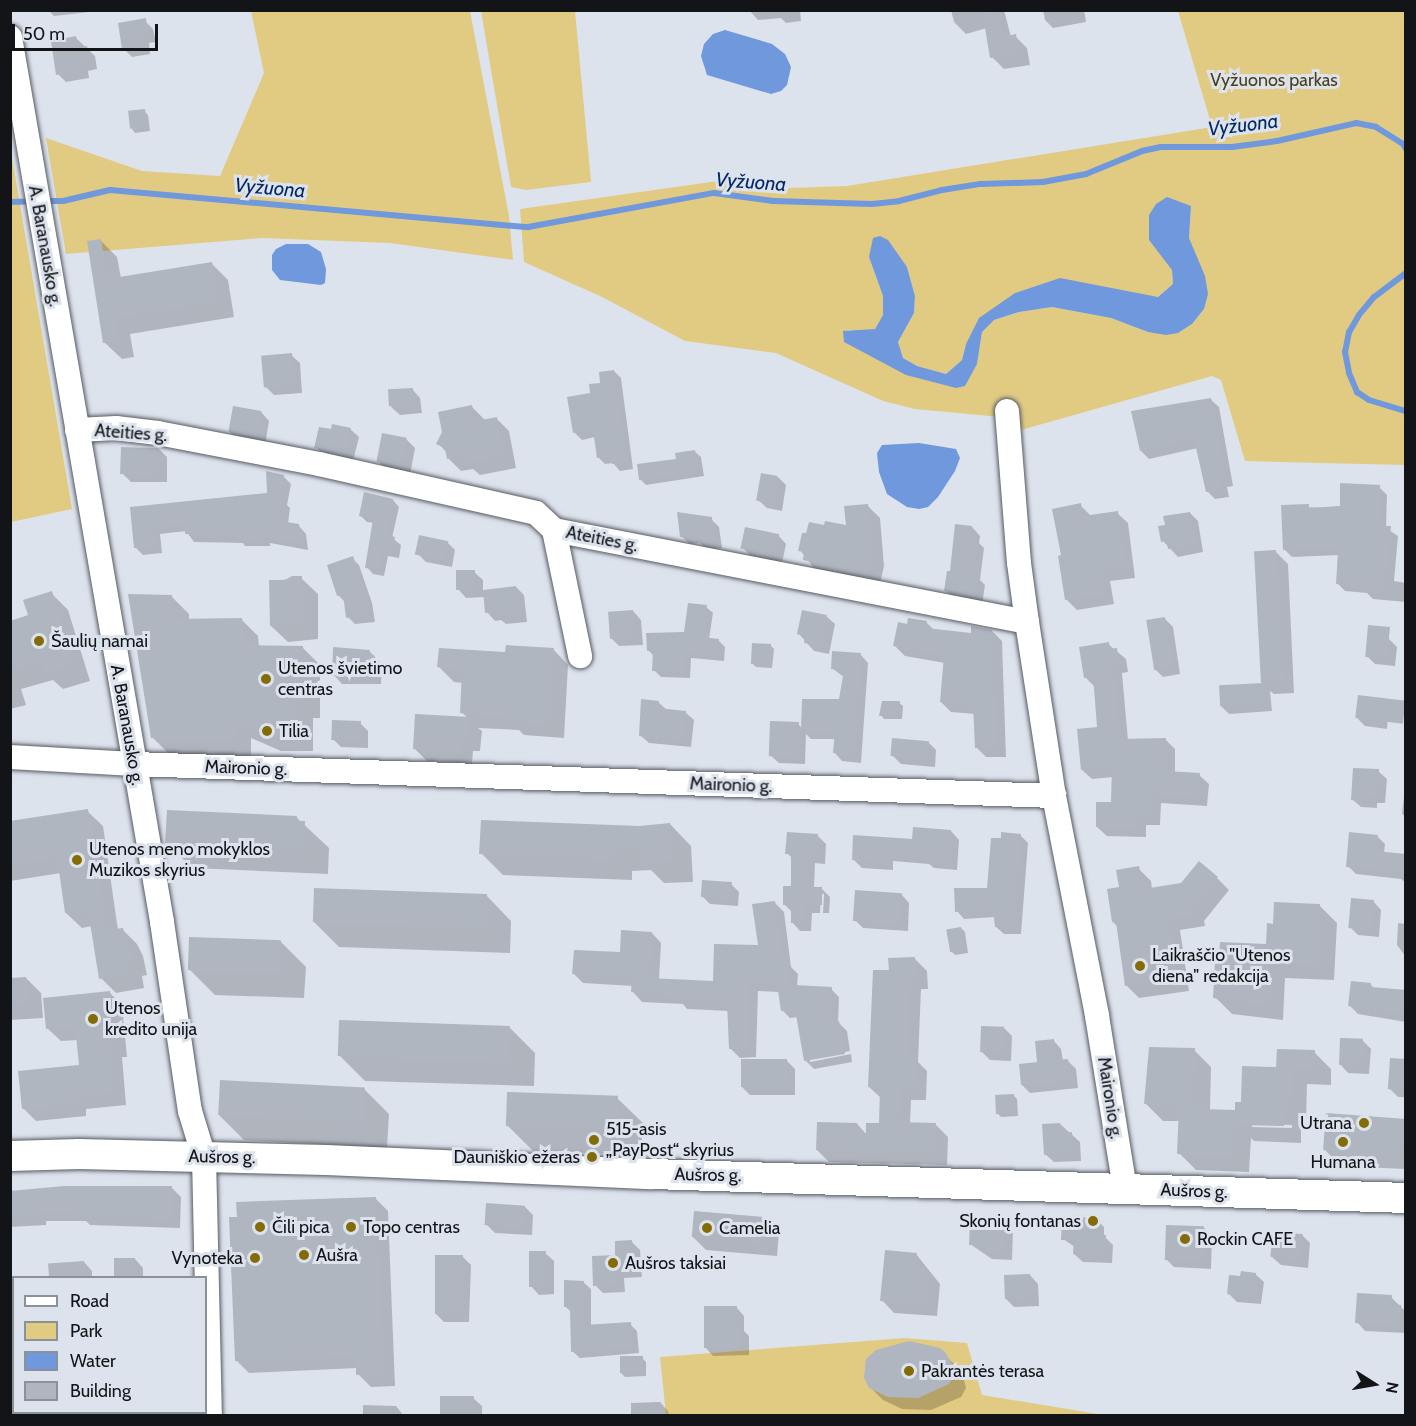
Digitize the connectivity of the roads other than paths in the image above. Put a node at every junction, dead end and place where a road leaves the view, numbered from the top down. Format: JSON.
{"nodes":[{"id":1,"x":10,"y":37,"type":"edge"},
{"id":2,"x":1007,"y":411,"type":"dead end"},
{"id":3,"x":77,"y":430,"type":"junction"},
{"id":4,"x":554,"y":530,"type":"junction"},
{"id":5,"x":1027,"y":622,"type":"junction"},
{"id":6,"x":580,"y":656,"type":"dead end"},
{"id":7,"x":10,"y":757,"type":"edge"},
{"id":8,"x":134,"y":764,"type":"junction"},
{"id":9,"x":1054,"y":796,"type":"junction"},
{"id":10,"x":10,"y":1156,"type":"edge"},
{"id":11,"x":204,"y":1157,"type":"junction"},
{"id":12,"x":1125,"y":1189,"type":"junction"},
{"id":13,"x":1406,"y":1198,"type":"edge"},
{"id":14,"x":207,"y":1276,"type":"edge"},
{"id":15,"x":207,"y":1286,"type":"edge"},
{"id":16,"x":210,"y":1416,"type":"edge"}],
"edges":[{"from":1,"to":3,"type":"street","name":"A. Baranausko g."},
{"from":2,"to":5,"type":"street"},
{"from":3,"to":4,"type":"street","name":"Ateities g."},
{"from":3,"to":8,"type":"street","name":"A. Baranausko g."},
{"from":4,"to":5,"type":"street","name":"Ateities g."},
{"from":4,"to":6,"type":"street"},
{"from":5,"to":9,"type":"street"},
{"from":7,"to":8,"type":"street","name":"Maironio g."},
{"from":8,"to":9,"type":"street","name":"Maironio g."},
{"from":8,"to":11,"type":"street","name":"A. Baranausko g."},
{"from":9,"to":12,"type":"street","name":"Maironio g."},
{"from":10,"to":11,"type":"street","name":"Aušros g."},
{"from":11,"to":12,"type":"street","name":"Aušros g."},
{"from":11,"to":14,"type":"street","name":"A. Baranausko g."},
{"from":12,"to":13,"type":"street","name":"Aušros g."},
{"from":15,"to":16,"type":"street","name":"A. Baranausko g."}]}
